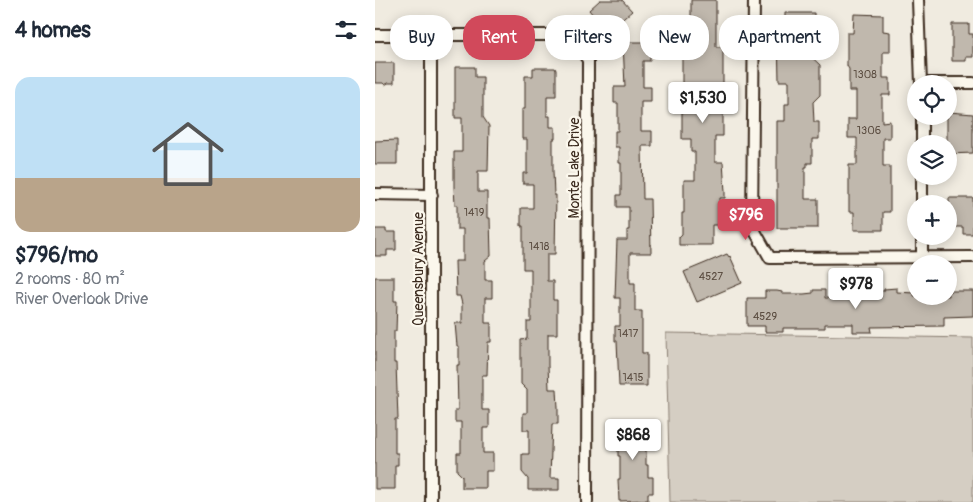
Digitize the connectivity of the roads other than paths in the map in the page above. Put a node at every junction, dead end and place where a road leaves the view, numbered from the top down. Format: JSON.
{"nodes":[{"id":1,"x":754,"y":0,"type":"edge"},
{"id":2,"x":918,"y":0,"type":"edge"},
{"id":3,"x":375,"y":35,"type":"edge"},
{"id":4,"x":390,"y":35,"type":"edge"},
{"id":5,"x":453,"y":35,"type":"edge"},
{"id":6,"x":431,"y":60,"type":"edge"},
{"id":7,"x":921,"y":75,"type":"edge"},
{"id":8,"x":957,"y":83,"type":"edge"},
{"id":9,"x":973,"y":83,"type":"edge"},
{"id":10,"x":375,"y":194,"type":"edge"},
{"id":11,"x":432,"y":195,"type":"junction"},
{"id":12,"x":907,"y":257,"type":"edge"},
{"id":13,"x":957,"y":257,"type":"edge"},
{"id":14,"x":973,"y":257,"type":"edge"},
{"id":15,"x":431,"y":502,"type":"edge"},
{"id":16,"x":587,"y":502,"type":"edge"}],
"edges":[{"from":1,"to":12,"type":"street"},
{"from":2,"to":7,"type":"street"},
{"from":3,"to":4,"type":"street","name":"Monte Lake Drive"},
{"from":5,"to":16,"type":"street","name":"Monte Lake Drive"},
{"from":6,"to":11,"type":"street","name":"Queensbury Avenue"},
{"from":8,"to":9,"type":"street"},
{"from":10,"to":11,"type":"street"},
{"from":11,"to":15,"type":"street","name":"Queensbury Avenue"},
{"from":13,"to":14,"type":"street"}]}
